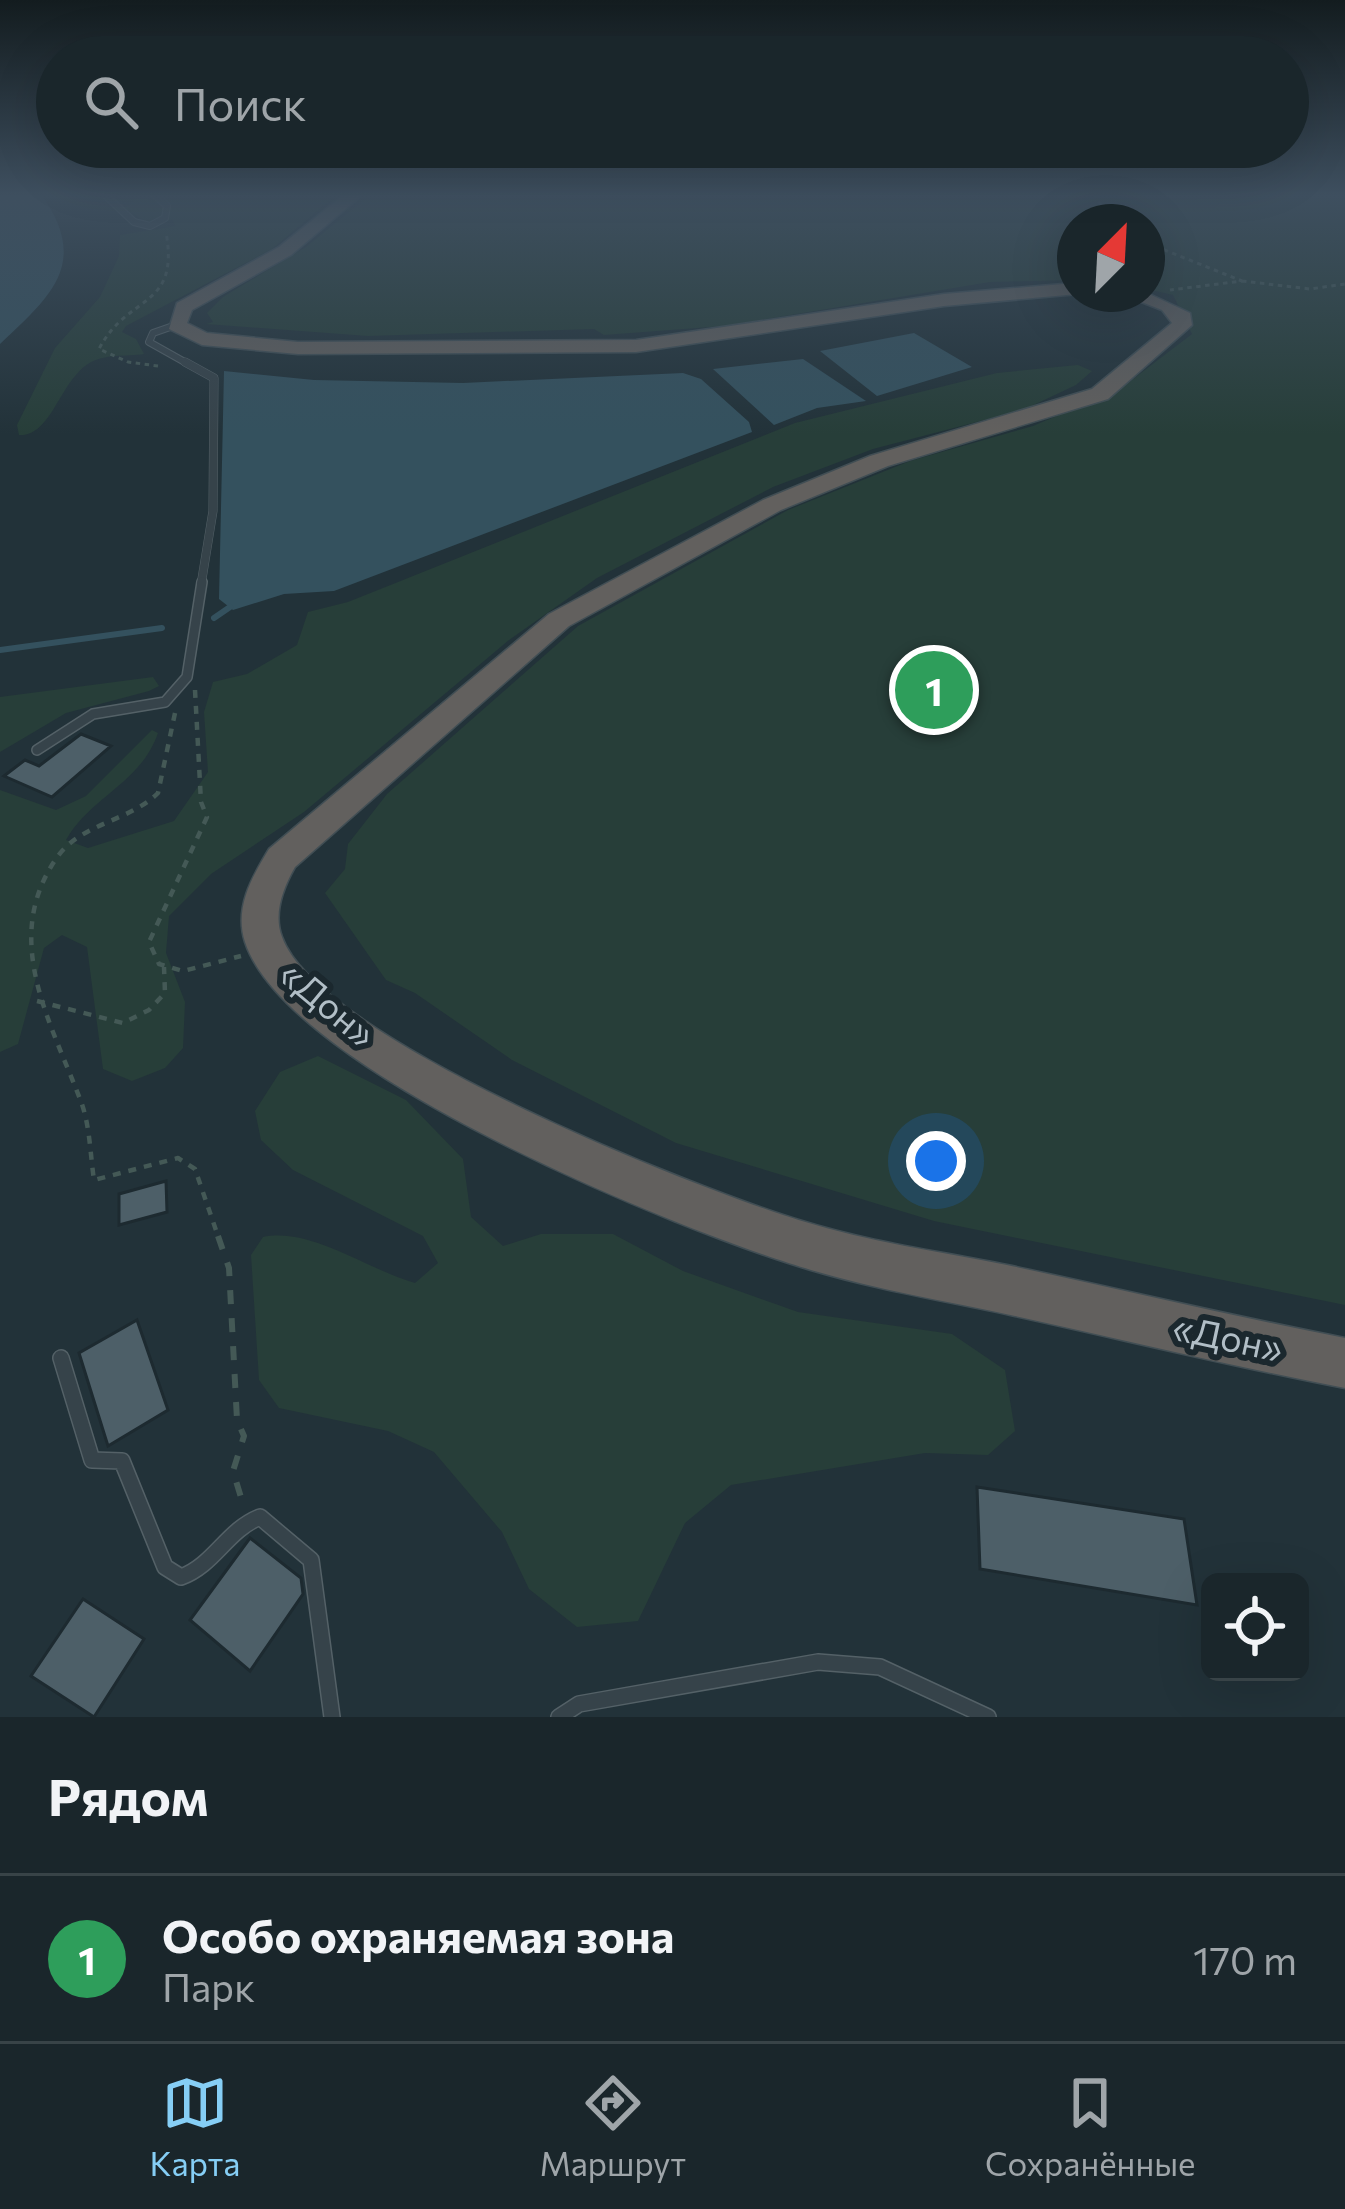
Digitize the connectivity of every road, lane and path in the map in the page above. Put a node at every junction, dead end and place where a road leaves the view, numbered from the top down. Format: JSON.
{"nodes":[{"id":1,"x":171,"y":274,"type":"edge"},
{"id":2,"x":244,"y":274,"type":"edge"},
{"id":3,"x":1225,"y":274,"type":"edge"},
{"id":4,"x":1242,"y":281,"type":"junction"},
{"id":5,"x":1345,"y":284,"type":"edge"},
{"id":6,"x":1165,"y":290,"type":"edge"},
{"id":7,"x":1057,"y":291,"type":"edge"},
{"id":8,"x":1165,"y":303,"type":"edge"},
{"id":9,"x":176,"y":325,"type":"junction"},
{"id":10,"x":187,"y":364,"type":"junction"},
{"id":11,"x":188,"y":673,"type":"junction"},
{"id":12,"x":165,"y":702,"type":"junction"},
{"id":13,"x":37,"y":750,"type":"dead end"},
{"id":14,"x":21,"y":925,"type":"dead end"},
{"id":15,"x":19,"y":947,"type":"dead end"},
{"id":16,"x":266,"y":949,"type":"junction"},
{"id":17,"x":164,"y":967,"type":"junction"},
{"id":18,"x":36,"y":1001,"type":"junction"},
{"id":19,"x":61,"y":1358,"type":"dead end"},
{"id":20,"x":1345,"y":1363,"type":"edge"},
{"id":21,"x":241,"y":1521,"type":"junction"},
{"id":22,"x":332,"y":1717,"type":"edge"},
{"id":23,"x":560,"y":1717,"type":"edge"},
{"id":24,"x":988,"y":1717,"type":"edge"}],
"edges":[{"from":1,"to":10,"type":"path"},
{"from":2,"to":9,"type":"highway"},
{"from":3,"to":4,"type":"path"},
{"from":4,"to":5,"type":"path"},
{"from":4,"to":6,"type":"path"},
{"from":7,"to":9,"type":"highway"},
{"from":8,"to":16,"type":"highway","name":"«Дон»"},
{"from":9,"to":10,"type":"lane"},
{"from":10,"to":11,"type":"lane"},
{"from":11,"to":12,"type":"lane"},
{"from":11,"to":17,"type":"path"},
{"from":12,"to":13,"type":"lane"},
{"from":12,"to":14,"type":"path"},
{"from":15,"to":18,"type":"path"},
{"from":16,"to":17,"type":"path"},
{"from":16,"to":20,"type":"highway","name":"«Дон»"},
{"from":17,"to":18,"type":"path"},
{"from":18,"to":21,"type":"path"},
{"from":19,"to":21,"type":"lane"},
{"from":21,"to":22,"type":"lane"},
{"from":23,"to":24,"type":"lane"}]}
